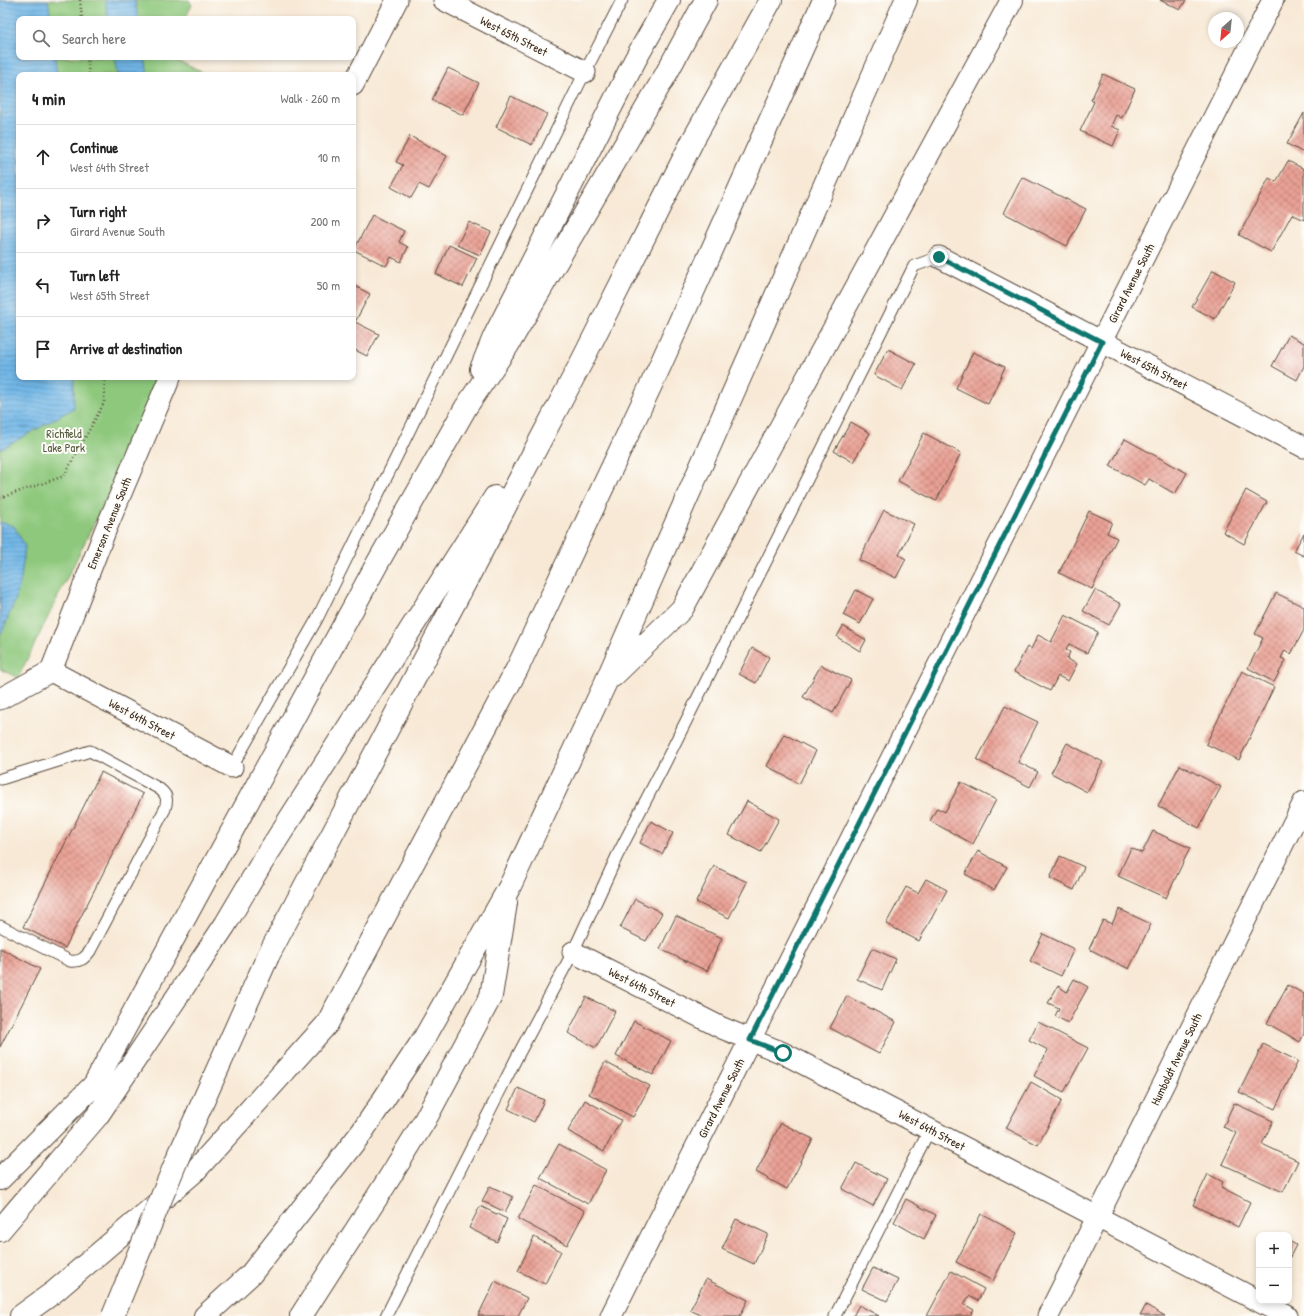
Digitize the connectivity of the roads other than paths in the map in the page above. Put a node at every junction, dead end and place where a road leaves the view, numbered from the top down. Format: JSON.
{"nodes":[{"id":1,"x":397,"y":0,"type":"edge"},
{"id":2,"x":444,"y":0,"type":"edge"},
{"id":3,"x":622,"y":0,"type":"edge"},
{"id":4,"x":669,"y":0,"type":"edge"},
{"id":5,"x":706,"y":0,"type":"edge"},
{"id":6,"x":771,"y":0,"type":"edge"},
{"id":7,"x":824,"y":0,"type":"edge"},
{"id":8,"x":906,"y":0,"type":"edge"},
{"id":9,"x":1012,"y":0,"type":"edge"},
{"id":10,"x":1273,"y":0,"type":"edge"},
{"id":11,"x":585,"y":72,"type":"junction"},
{"id":12,"x":356,"y":79,"type":"edge"},
{"id":13,"x":939,"y":257,"type":"joint"},
{"id":14,"x":1102,"y":342,"type":"junction"},
{"id":15,"x":581,"y":363,"type":"junction"},
{"id":16,"x":169,"y":380,"type":"edge"},
{"id":17,"x":466,"y":407,"type":"junction"},
{"id":18,"x":1304,"y":447,"type":"edge"},
{"id":19,"x":51,"y":671,"type":"junction"},
{"id":20,"x":606,"y":684,"type":"junction"},
{"id":21,"x":0,"y":699,"type":"edge"},
{"id":22,"x":232,"y":767,"type":"joint"},
{"id":23,"x":0,"y":778,"type":"edge"},
{"id":24,"x":1304,"y":802,"type":"edge"},
{"id":25,"x":509,"y":888,"type":"junction"},
{"id":26,"x":0,"y":926,"type":"edge"},
{"id":27,"x":574,"y":952,"type":"junction"},
{"id":28,"x":750,"y":1040,"type":"junction"},
{"id":29,"x":930,"y":1129,"type":"junction"},
{"id":30,"x":0,"y":1179,"type":"edge"},
{"id":31,"x":1098,"y":1217,"type":"junction"},
{"id":32,"x":0,"y":1230,"type":"edge"},
{"id":33,"x":21,"y":1316,"type":"edge"},
{"id":34,"x":114,"y":1316,"type":"edge"},
{"id":35,"x":205,"y":1316,"type":"edge"},
{"id":36,"x":301,"y":1316,"type":"edge"},
{"id":37,"x":386,"y":1316,"type":"edge"},
{"id":38,"x":611,"y":1316,"type":"edge"},
{"id":39,"x":835,"y":1316,"type":"edge"},
{"id":40,"x":1048,"y":1316,"type":"edge"},
{"id":41,"x":1287,"y":1316,"type":"edge"}],
"edges":[{"from":1,"to":12,"type":"street"},
{"from":2,"to":11,"type":"street","name":"West 65th Street"},
{"from":3,"to":11,"type":"lane"},
{"from":4,"to":17,"type":"highway"},
{"from":5,"to":17,"type":"highway"},
{"from":6,"to":15,"type":"highway"},
{"from":7,"to":33,"type":"highway"},
{"from":8,"to":20,"type":"highway"},
{"from":9,"to":20,"type":"highway"},
{"from":10,"to":14,"type":"street","name":"Girard Avenue South"},
{"from":11,"to":22,"type":"lane"},
{"from":13,"to":14,"type":"street","name":"West 65th Street"},
{"from":13,"to":27,"type":"lane"},
{"from":14,"to":18,"type":"street","name":"West 65th Street"},
{"from":14,"to":28,"type":"street","name":"Girard Avenue South"},
{"from":15,"to":32,"type":"highway"},
{"from":15,"to":34,"type":"highway","bridge":true},
{"from":16,"to":19,"type":"street","name":"Emerson Avenue South"},
{"from":17,"to":30,"type":"highway"},
{"from":19,"to":21,"type":"street"},
{"from":19,"to":22,"type":"street","name":"West 64th Street"},
{"from":20,"to":25,"type":"highway"},
{"from":23,"to":26,"type":"lane"},
{"from":24,"to":31,"type":"street","name":"Humboldt Avenue South"},
{"from":25,"to":35,"type":"highway"},
{"from":25,"to":36,"type":"highway"},
{"from":27,"to":28,"type":"street","name":"West 64th Street"},
{"from":27,"to":37,"type":"lane"},
{"from":28,"to":29,"type":"street","name":"West 64th Street"},
{"from":28,"to":38,"type":"street","name":"Girard Avenue South"},
{"from":29,"to":31,"type":"street","name":"West 64th Street"},
{"from":29,"to":39,"type":"lane"},
{"from":31,"to":40,"type":"street","name":"Humboldt Avenue South"},
{"from":31,"to":41,"type":"street","name":"West 64th Street"}]}
